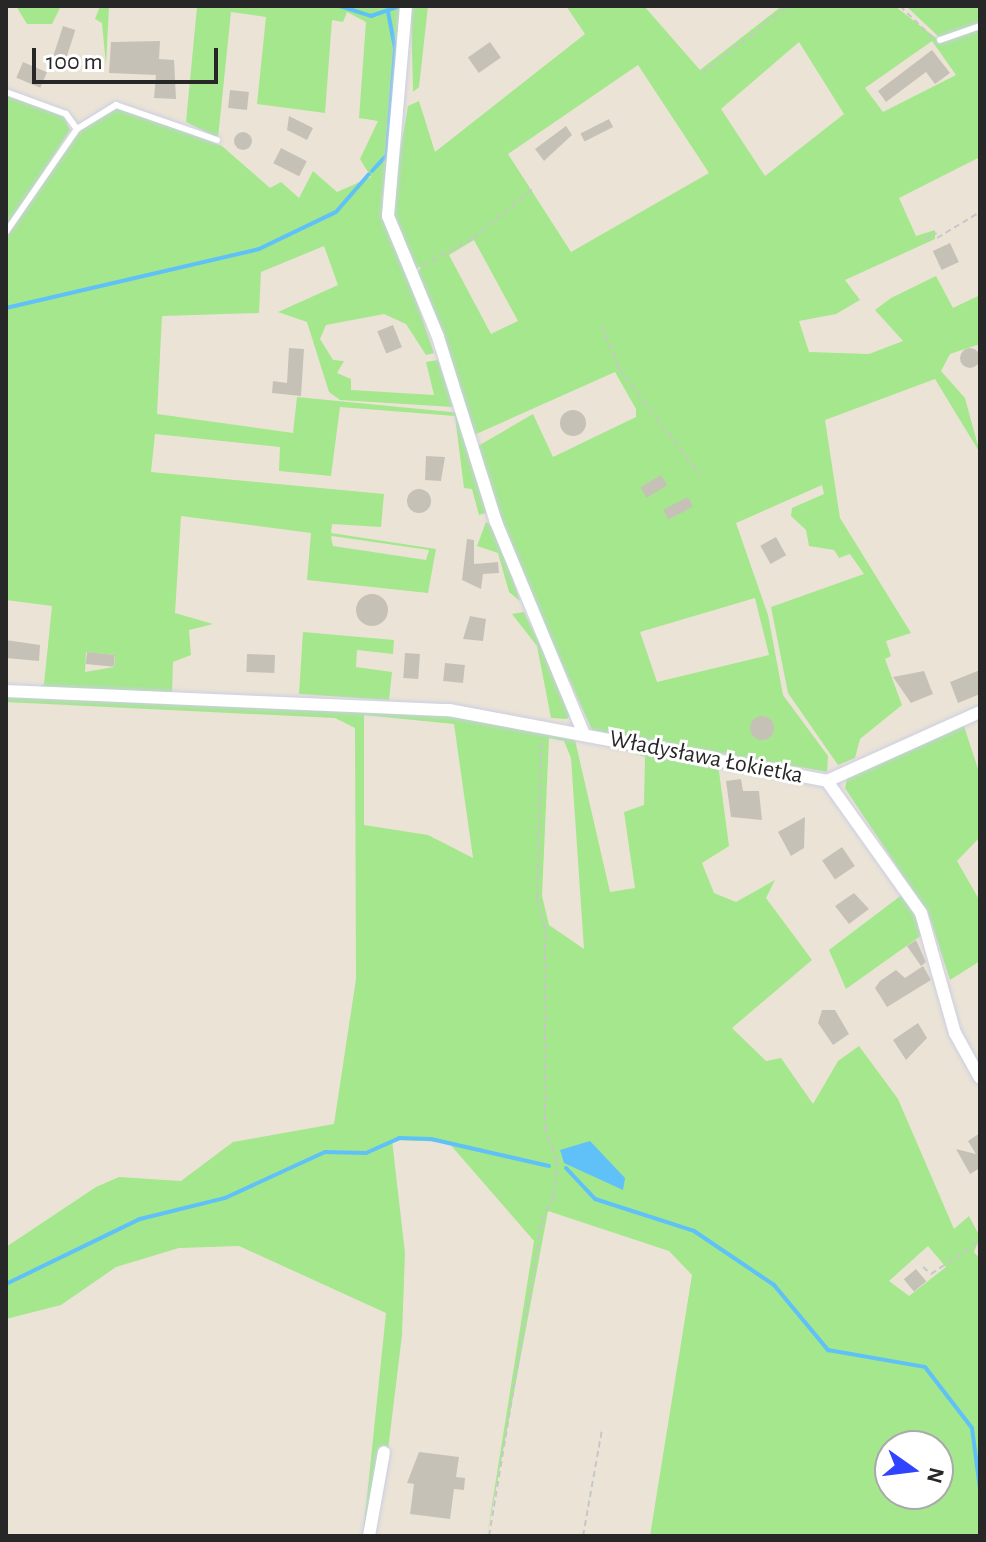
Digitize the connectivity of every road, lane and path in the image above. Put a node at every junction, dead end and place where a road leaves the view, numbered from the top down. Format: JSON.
{"nodes":[{"id":1,"x":406,"y":6,"type":"edge"},
{"id":2,"x":788,"y":6,"type":"edge"},
{"id":3,"x":900,"y":6,"type":"edge"},
{"id":4,"x":980,"y":26,"type":"edge"},
{"id":5,"x":940,"y":40,"type":"joint"},
{"id":6,"x":702,"y":73,"type":"dead end"},
{"id":7,"x":6,"y":92,"type":"edge"},
{"id":8,"x":77,"y":129,"type":"junction"},
{"id":9,"x":217,"y":140,"type":"dead end"},
{"id":10,"x":533,"y":189,"type":"dead end"},
{"id":11,"x":980,"y":212,"type":"edge"},
{"id":12,"x":6,"y":232,"type":"edge"},
{"id":13,"x":938,"y":233,"type":"junction"},
{"id":14,"x":937,"y":238,"type":"dead end"},
{"id":15,"x":925,"y":239,"type":"dead end"},
{"id":16,"x":408,"y":276,"type":"junction"},
{"id":17,"x":602,"y":325,"type":"dead end"},
{"id":18,"x":700,"y":475,"type":"dead end"},
{"id":19,"x":6,"y":691,"type":"edge"},
{"id":20,"x":980,"y":712,"type":"edge"},
{"id":21,"x":584,"y":734,"type":"junction"},
{"id":22,"x":541,"y":740,"type":"dead end"},
{"id":23,"x":827,"y":781,"type":"junction"},
{"id":24,"x":980,"y":1078,"type":"edge"},
{"id":25,"x":980,"y":1241,"type":"edge"},
{"id":26,"x":923,"y":1267,"type":"dead end"},
{"id":27,"x":602,"y":1429,"type":"dead end"},
{"id":28,"x":384,"y":1452,"type":"dead end"},
{"id":29,"x":369,"y":1536,"type":"edge"},
{"id":30,"x":489,"y":1536,"type":"edge"},
{"id":31,"x":583,"y":1536,"type":"edge"}],
"edges":[{"from":1,"to":16,"type":"street"},
{"from":2,"to":6,"type":"path"},
{"from":3,"to":5,"type":"path"},
{"from":4,"to":5,"type":"lane"},
{"from":7,"to":8,"type":"lane"},
{"from":8,"to":9,"type":"lane"},
{"from":8,"to":12,"type":"lane"},
{"from":10,"to":16,"type":"path"},
{"from":11,"to":13,"type":"path"},
{"from":13,"to":14,"type":"path"},
{"from":13,"to":15,"type":"path"},
{"from":16,"to":21,"type":"street"},
{"from":17,"to":18,"type":"path"},
{"from":19,"to":21,"type":"street","name":"Władysława Łokietka"},
{"from":20,"to":23,"type":"street","name":"Władysława Łokietka"},
{"from":21,"to":23,"type":"street","name":"Władysława Łokietka"},
{"from":22,"to":30,"type":"path"},
{"from":23,"to":24,"type":"street","name":"Władysława Łokietka"},
{"from":25,"to":26,"type":"path"},
{"from":27,"to":31,"type":"path"},
{"from":28,"to":29,"type":"street"}]}
